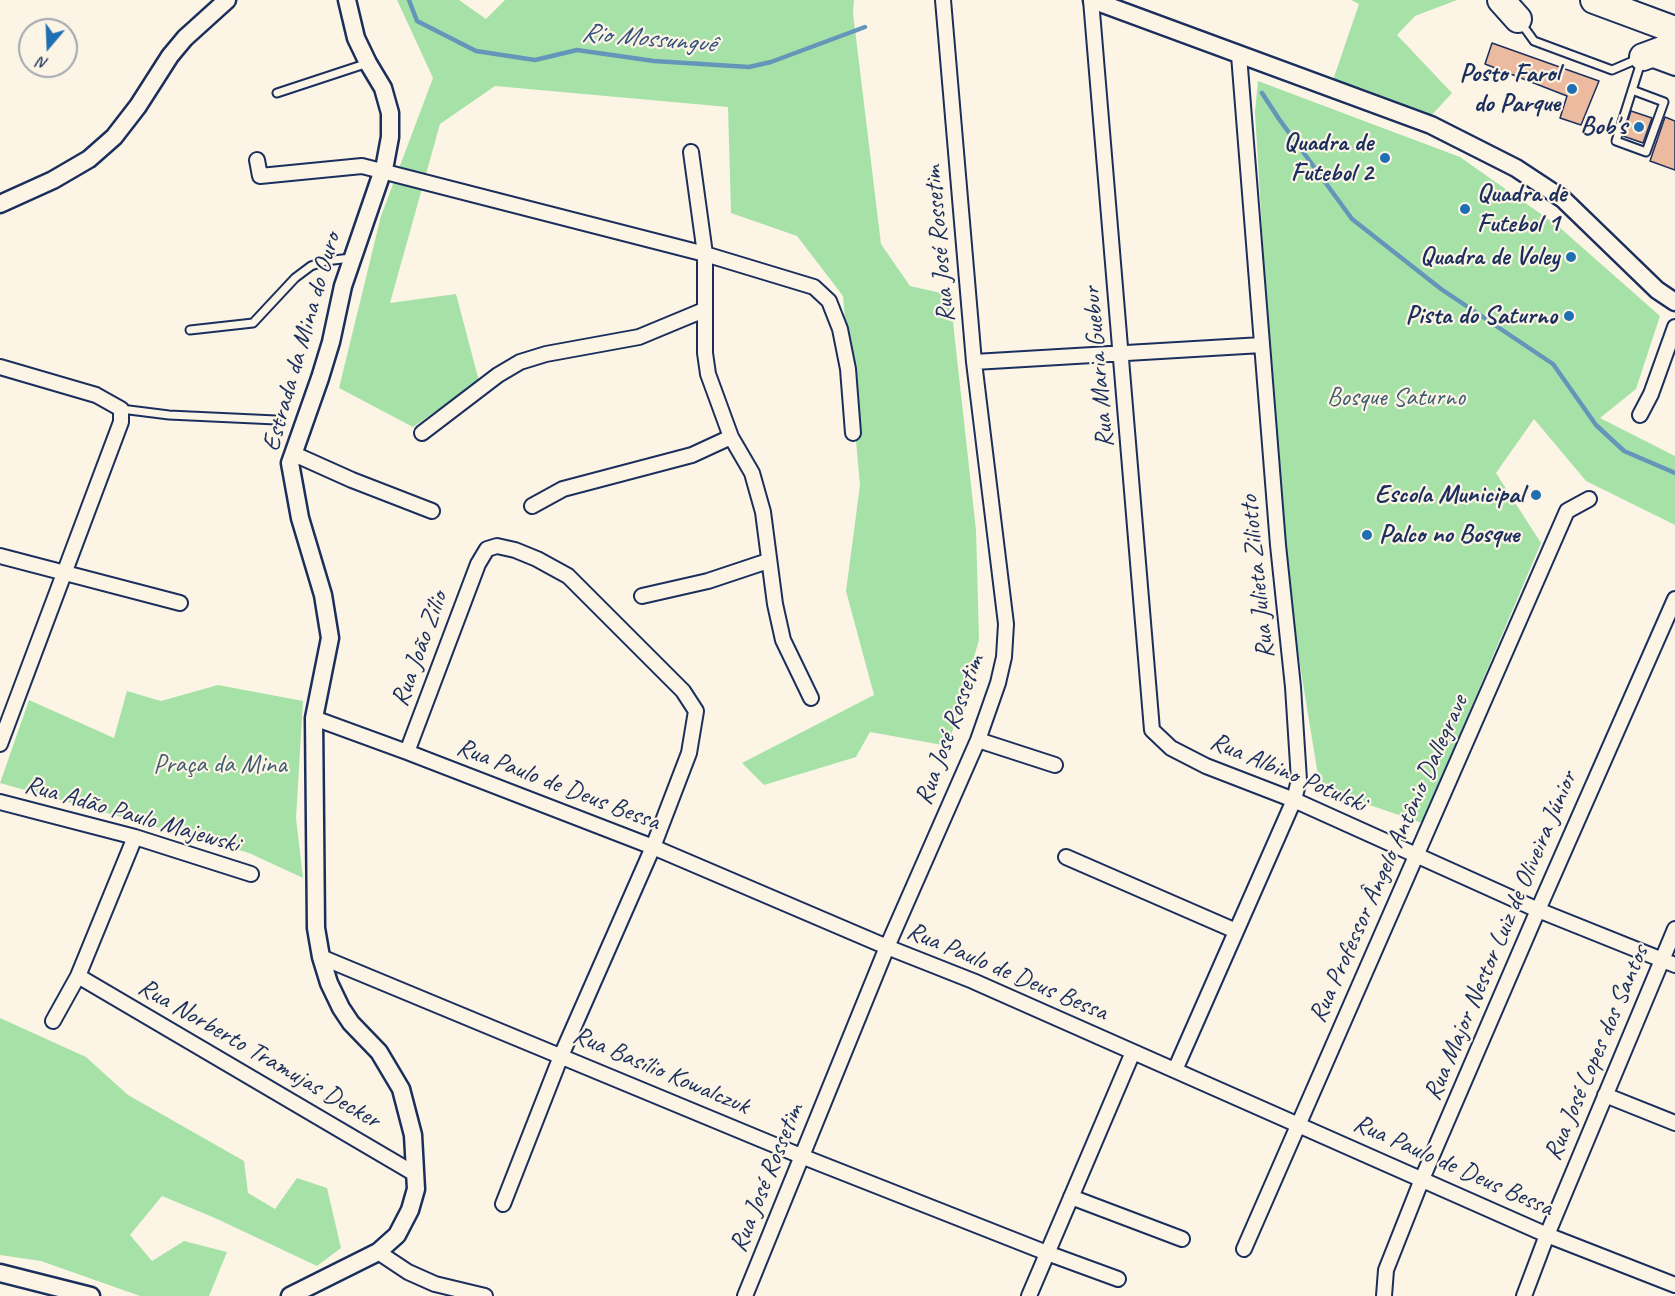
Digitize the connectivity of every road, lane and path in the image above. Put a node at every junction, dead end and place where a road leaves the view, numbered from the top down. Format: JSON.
{"nodes":[{"id":1,"x":347,"y":0,"type":"edge"},
{"id":2,"x":943,"y":0,"type":"edge"},
{"id":3,"x":1092,"y":0,"type":"edge"},
{"id":4,"x":1594,"y":0,"type":"edge"},
{"id":5,"x":222,"y":1,"type":"edge"},
{"id":6,"x":1509,"y":9,"type":"edge"},
{"id":7,"x":1675,"y":30,"type":"edge"},
{"id":8,"x":1675,"y":50,"type":"edge"},
{"id":9,"x":1239,"y":55,"type":"junction"},
{"id":10,"x":1643,"y":57,"type":"junction"},
{"id":11,"x":368,"y":63,"type":"junction"},
{"id":12,"x":1675,"y":68,"type":"edge"},
{"id":13,"x":1632,"y":90,"type":"junction"},
{"id":14,"x":277,"y":93,"type":"dead end"},
{"id":15,"x":691,"y":152,"type":"dead end"},
{"id":16,"x":256,"y":160,"type":"dead end"},
{"id":17,"x":382,"y":171,"type":"junction"},
{"id":18,"x":0,"y":204,"type":"edge"},
{"id":19,"x":705,"y":254,"type":"junction"},
{"id":20,"x":351,"y":258,"type":"junction"},
{"id":21,"x":1675,"y":302,"type":"edge"},
{"id":22,"x":704,"y":310,"type":"junction"},
{"id":23,"x":1675,"y":327,"type":"edge"},
{"id":24,"x":190,"y":330,"type":"dead end"},
{"id":25,"x":1262,"y":345,"type":"junction"},
{"id":26,"x":1122,"y":353,"type":"junction"},
{"id":27,"x":974,"y":362,"type":"junction"},
{"id":28,"x":0,"y":367,"type":"edge"},
{"id":29,"x":121,"y":409,"type":"junction"},
{"id":30,"x":1640,"y":415,"type":"dead end"},
{"id":31,"x":276,"y":420,"type":"dead end"},
{"id":32,"x":422,"y":433,"type":"dead end"},
{"id":33,"x":853,"y":433,"type":"dead end"},
{"id":34,"x":731,"y":437,"type":"junction"},
{"id":35,"x":294,"y":454,"type":"junction"},
{"id":36,"x":1589,"y":499,"type":"dead end"},
{"id":37,"x":532,"y":506,"type":"dead end"},
{"id":38,"x":432,"y":511,"type":"dead end"},
{"id":39,"x":0,"y":556,"type":"edge"},
{"id":40,"x":768,"y":561,"type":"junction"},
{"id":41,"x":65,"y":572,"type":"junction"},
{"id":42,"x":642,"y":596,"type":"dead end"},
{"id":43,"x":1675,"y":599,"type":"edge"},
{"id":44,"x":180,"y":603,"type":"dead end"},
{"id":45,"x":811,"y":698,"type":"dead end"},
{"id":46,"x":314,"y":718,"type":"junction"},
{"id":47,"x":1152,"y":730,"type":"joint"},
{"id":48,"x":978,"y":740,"type":"junction"},
{"id":49,"x":0,"y":744,"type":"edge"},
{"id":50,"x":407,"y":752,"type":"junction"},
{"id":51,"x":1055,"y":765,"type":"dead end"},
{"id":52,"x":1294,"y":800,"type":"junction"},
{"id":53,"x":0,"y":802,"type":"edge"},
{"id":54,"x":135,"y":837,"type":"junction"},
{"id":55,"x":653,"y":848,"type":"junction"},
{"id":56,"x":1417,"y":856,"type":"junction"},
{"id":57,"x":1066,"y":857,"type":"dead end"},
{"id":58,"x":251,"y":874,"type":"dead end"},
{"id":59,"x":1538,"y":910,"type":"junction"},
{"id":60,"x":1675,"y":929,"type":"edge"},
{"id":61,"x":1236,"y":931,"type":"junction"},
{"id":62,"x":887,"y":947,"type":"junction"},
{"id":63,"x":321,"y":957,"type":"junction"},
{"id":64,"x":1668,"y":962,"type":"edge"},
{"id":65,"x":78,"y":976,"type":"junction"},
{"id":66,"x":53,"y":1022,"type":"dead end"},
{"id":67,"x":1132,"y":1052,"type":"junction"},
{"id":68,"x":561,"y":1056,"type":"junction"},
{"id":69,"x":1175,"y":1070,"type":"junction"},
{"id":70,"x":1605,"y":1095,"type":"junction"},
{"id":71,"x":1675,"y":1123,"type":"edge"},
{"id":72,"x":1300,"y":1125,"type":"junction"},
{"id":73,"x":801,"y":1156,"type":"junction"},
{"id":74,"x":415,"y":1174,"type":"junction"},
{"id":75,"x":1422,"y":1179,"type":"junction"},
{"id":76,"x":1071,"y":1197,"type":"junction"},
{"id":77,"x":503,"y":1204,"type":"dead end"},
{"id":78,"x":1547,"y":1234,"type":"junction"},
{"id":79,"x":1182,"y":1239,"type":"dead end"},
{"id":80,"x":1244,"y":1249,"type":"dead end"},
{"id":81,"x":378,"y":1252,"type":"junction"},
{"id":82,"x":1047,"y":1253,"type":"junction"},
{"id":83,"x":0,"y":1274,"type":"edge"},
{"id":84,"x":1118,"y":1279,"type":"dead end"},
{"id":85,"x":1675,"y":1285,"type":"edge"},
{"id":86,"x":437,"y":1290,"type":"edge"},
{"id":87,"x":91,"y":1296,"type":"edge"},
{"id":88,"x":290,"y":1296,"type":"edge"},
{"id":89,"x":485,"y":1296,"type":"edge"},
{"id":90,"x":745,"y":1296,"type":"edge"},
{"id":91,"x":1029,"y":1296,"type":"edge"},
{"id":92,"x":1384,"y":1296,"type":"edge"},
{"id":93,"x":1524,"y":1296,"type":"edge"}],
"edges":[{"from":1,"to":11,"type":"street","name":"Estrada da Mina do Ouro"},
{"from":2,"to":27,"type":"street","name":"Rua José Rossetim"},
{"from":3,"to":9,"type":"street"},
{"from":3,"to":26,"type":"street","name":"Rua Maria Guebur"},
{"from":4,"to":7,"type":"highway"},
{"from":5,"to":18,"type":"street"},
{"from":6,"to":10,"type":"lane"},
{"from":8,"to":10,"type":"highway"},
{"from":9,"to":21,"type":"street"},
{"from":9,"to":25,"type":"street","name":"Rua Julieta Ziliotto"},
{"from":10,"to":12,"type":"street"},
{"from":10,"to":13,"type":"lane"},
{"from":11,"to":14,"type":"lane"},
{"from":11,"to":17,"type":"street","name":"Estrada da Mina do Ouro"},
{"from":13,"to":13,"type":"lane"},
{"from":15,"to":19,"type":"street"},
{"from":16,"to":17,"type":"street"},
{"from":17,"to":19,"type":"street"},
{"from":17,"to":20,"type":"street","name":"Estrada da Mina do Ouro"},
{"from":19,"to":22,"type":"street"},
{"from":19,"to":33,"type":"street"},
{"from":20,"to":24,"type":"lane"},
{"from":20,"to":35,"type":"street","name":"Estrada da Mina do Ouro"},
{"from":22,"to":32,"type":"street"},
{"from":22,"to":34,"type":"street"},
{"from":23,"to":30,"type":"street"},
{"from":25,"to":26,"type":"street"},
{"from":25,"to":52,"type":"street","name":"Rua Julieta Ziliotto"},
{"from":26,"to":27,"type":"street"},
{"from":26,"to":47,"type":"street","name":"Rua Maria Guebur"},
{"from":27,"to":48,"type":"street","name":"Rua José Rossetim"},
{"from":28,"to":29,"type":"street"},
{"from":29,"to":31,"type":"lane"},
{"from":29,"to":41,"type":"street"},
{"from":34,"to":37,"type":"street"},
{"from":34,"to":40,"type":"street"},
{"from":35,"to":38,"type":"street"},
{"from":35,"to":46,"type":"street","name":"Estrada da Mina do Ouro"},
{"from":36,"to":56,"type":"street","name":"Rua Professor Ângelo Antônio Dallegrave"},
{"from":39,"to":41,"type":"street"},
{"from":40,"to":42,"type":"street"},
{"from":40,"to":45,"type":"street"},
{"from":41,"to":44,"type":"street"},
{"from":41,"to":49,"type":"street"},
{"from":43,"to":59,"type":"street","name":"Rua Major Nestor Luiz de Oliveira Júnior"},
{"from":46,"to":50,"type":"street","name":"Rua Paulo de Deus Bessa"},
{"from":46,"to":63,"type":"street","name":"Estrada da Mina do Ouro"},
{"from":47,"to":52,"type":"street","name":"Rua Albino Potulski"},
{"from":48,"to":51,"type":"street"},
{"from":48,"to":62,"type":"street","name":"Rua José Rossetim"},
{"from":50,"to":55,"type":"street","name":"Rua Paulo de Deus Bessa"},
{"from":50,"to":55,"type":"street","name":"Rua João Zílio"},
{"from":52,"to":56,"type":"street","name":"Rua Albino Potulski"},
{"from":52,"to":61,"type":"street","name":"Rua Julieta Ziliotto"},
{"from":53,"to":54,"type":"street","name":"Rua Adão Paulo Majewski"},
{"from":54,"to":58,"type":"street","name":"Rua Adão Paulo Majewski"},
{"from":54,"to":65,"type":"street"},
{"from":55,"to":62,"type":"street","name":"Rua Paulo de Deus Bessa"},
{"from":55,"to":68,"type":"street"},
{"from":56,"to":59,"type":"street","name":"Rua Albino Potulski"},
{"from":56,"to":72,"type":"street","name":"Rua Professor Ângelo Antônio Dallegrave"},
{"from":57,"to":61,"type":"street"},
{"from":59,"to":64,"type":"street","name":"Rua Albino Potulski"},
{"from":59,"to":75,"type":"street","name":"Rua Major Nestor Luiz de Oliveira Júnior"},
{"from":60,"to":64,"type":"street","name":"Rua José Lopes dos Santos"},
{"from":61,"to":69,"type":"street","name":"Rua Julieta Ziliotto"},
{"from":62,"to":67,"type":"street","name":"Rua Paulo de Deus Bessa"},
{"from":62,"to":73,"type":"street","name":"Rua José Rossetim"},
{"from":63,"to":68,"type":"street","name":"Rua Basílio Kowalczuk"},
{"from":63,"to":74,"type":"street","name":"Estrada da Mina do Ouro"},
{"from":64,"to":70,"type":"street","name":"Rua José Lopes dos Santos"},
{"from":65,"to":66,"type":"street"},
{"from":65,"to":74,"type":"street","name":"Rua Norberto Tramujas Decker"},
{"from":67,"to":69,"type":"street","name":"Rua Paulo de Deus Bessa"},
{"from":67,"to":76,"type":"street"},
{"from":68,"to":73,"type":"street","name":"Rua Basílio Kowalczuk"},
{"from":68,"to":77,"type":"street"},
{"from":69,"to":72,"type":"street","name":"Rua Paulo de Deus Bessa"},
{"from":70,"to":71,"type":"street"},
{"from":70,"to":78,"type":"street","name":"Rua José Lopes dos Santos"},
{"from":72,"to":75,"type":"street","name":"Rua Paulo de Deus Bessa"},
{"from":72,"to":80,"type":"street","name":"Rua Professor Ângelo Antônio Dallegrave"},
{"from":73,"to":82,"type":"street","name":"Rua Basílio Kowalczuk"},
{"from":73,"to":90,"type":"street","name":"Rua José Rossetim"},
{"from":74,"to":81,"type":"street","name":"Estrada da Mina do Ouro"},
{"from":75,"to":78,"type":"street","name":"Rua Paulo de Deus Bessa"},
{"from":75,"to":92,"type":"street","name":"Rua Major Nestor Luiz de Oliveira Júnior"},
{"from":76,"to":79,"type":"street"},
{"from":76,"to":82,"type":"street"},
{"from":78,"to":85,"type":"street","name":"Rua Paulo de Deus Bessa"},
{"from":78,"to":93,"type":"street","name":"Rua José Lopes dos Santos"},
{"from":81,"to":86,"type":"street"},
{"from":81,"to":88,"type":"street","name":"Estrada da Mina do Ouro"},
{"from":82,"to":84,"type":"street","name":"Rua Basílio Kowalczuk"},
{"from":82,"to":91,"type":"street"},
{"from":83,"to":87,"type":"street"},
{"from":86,"to":89,"type":"street"}]}
